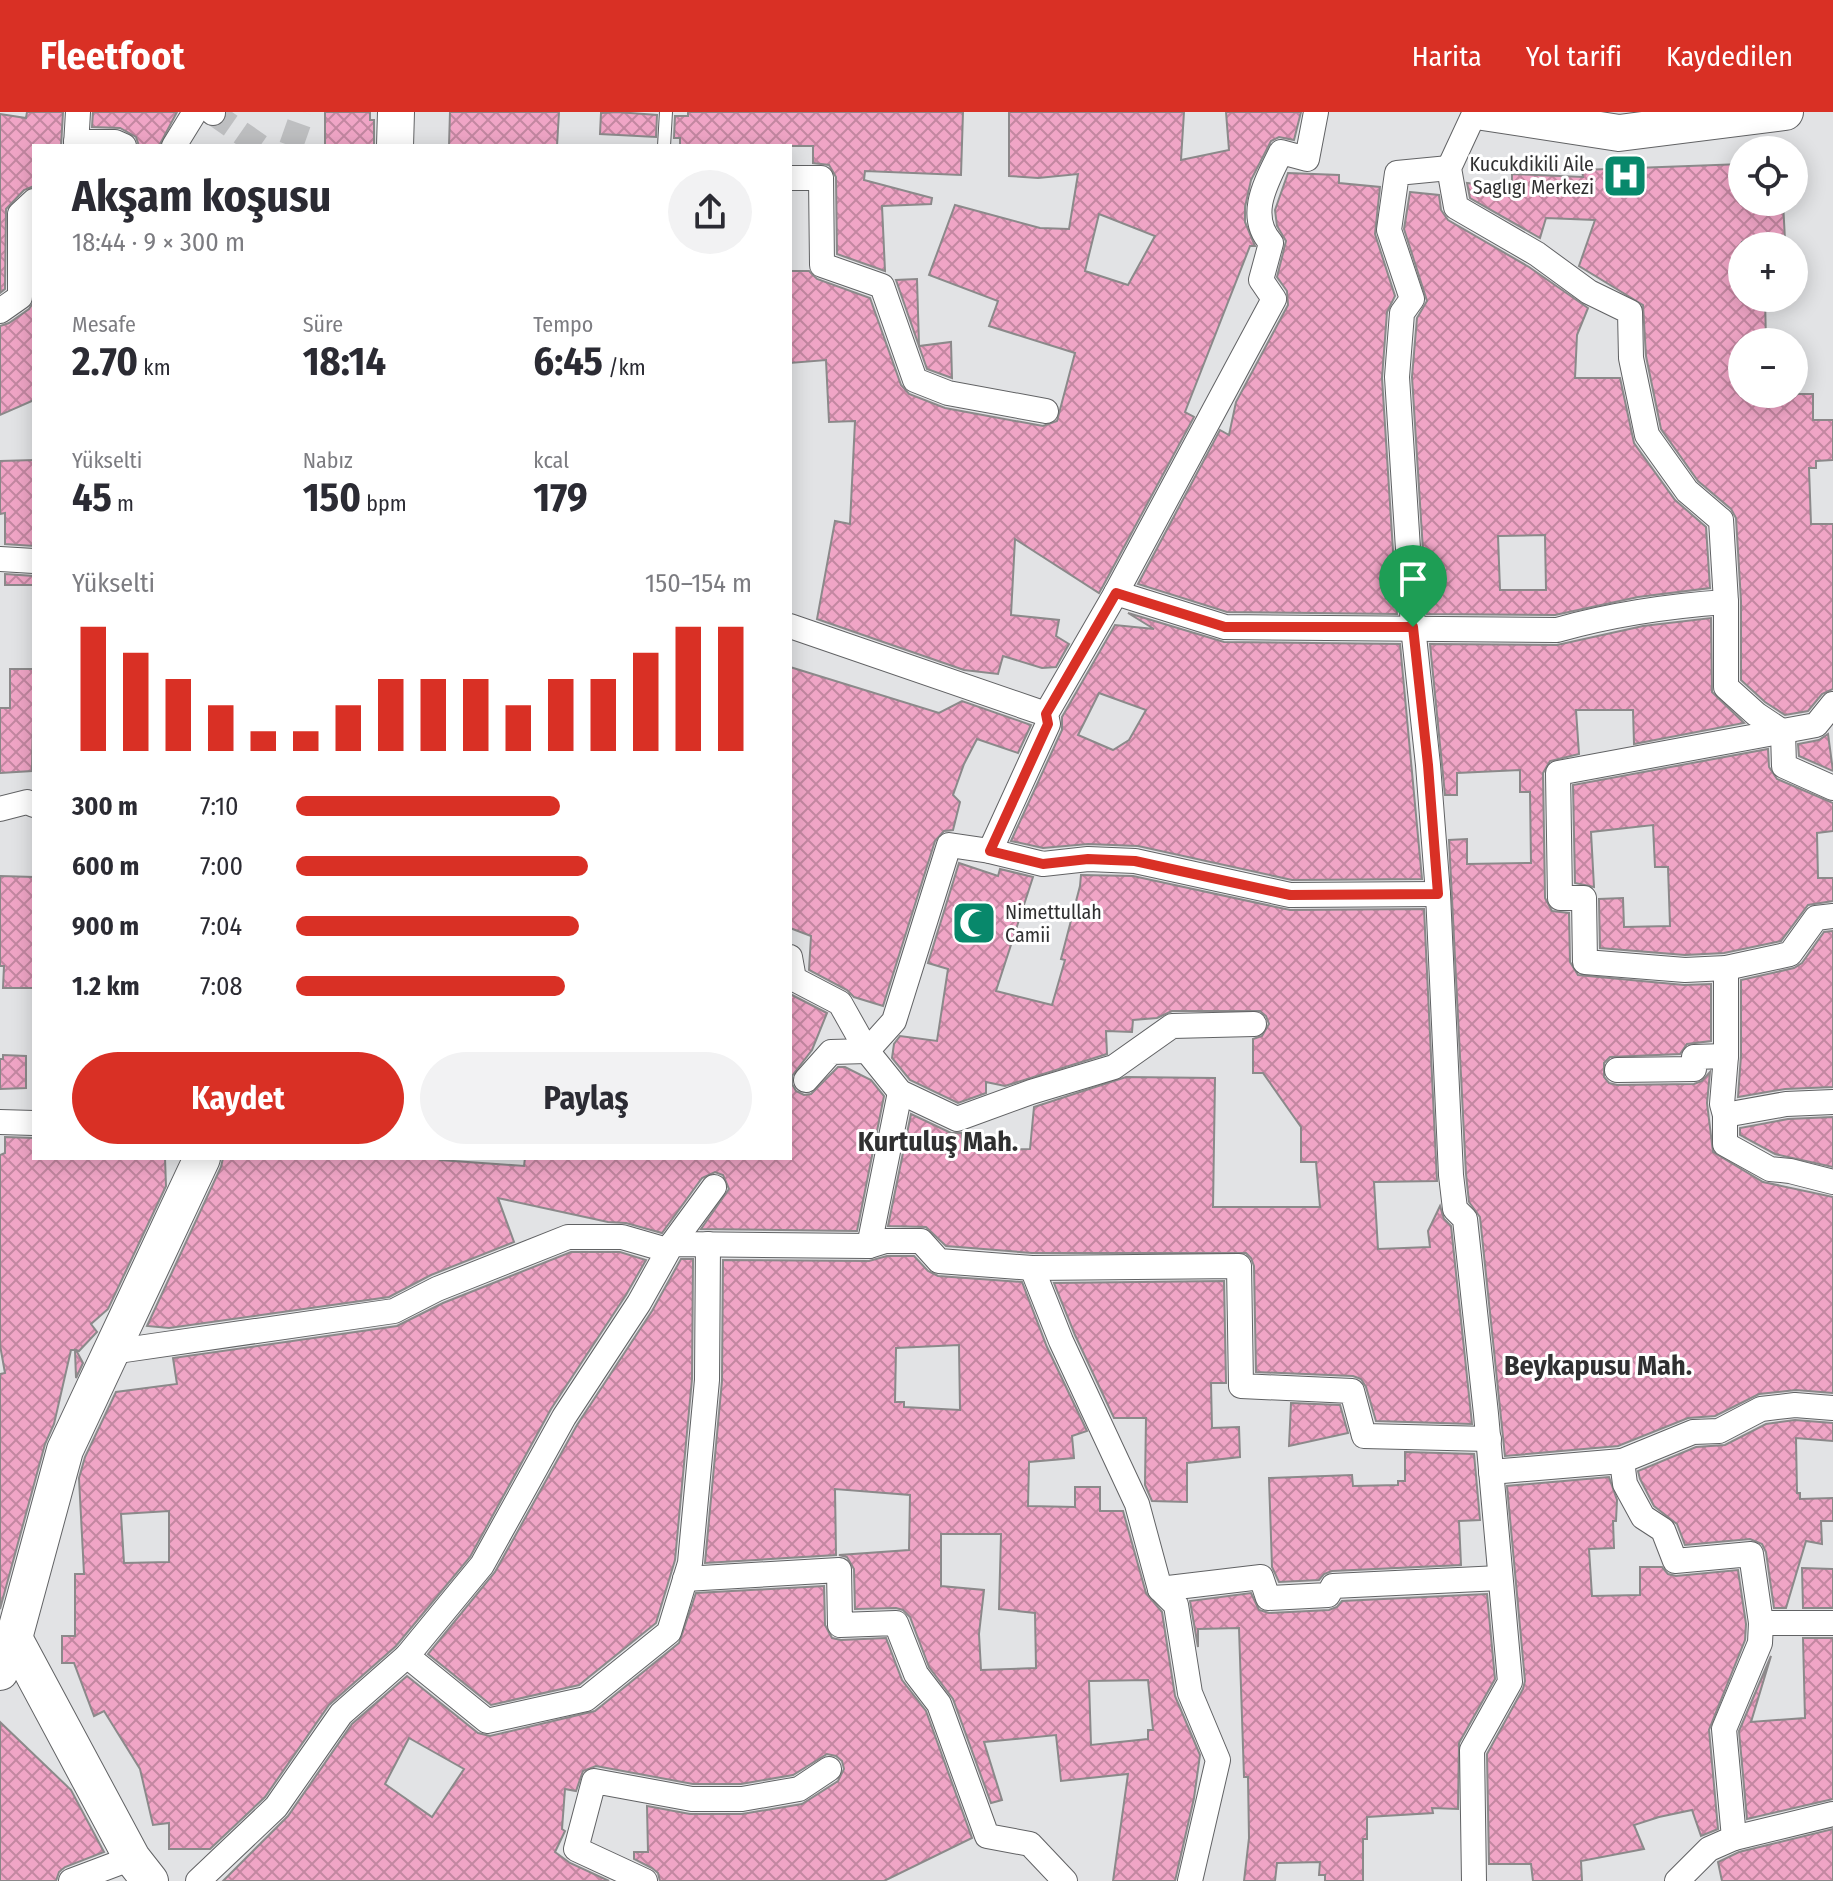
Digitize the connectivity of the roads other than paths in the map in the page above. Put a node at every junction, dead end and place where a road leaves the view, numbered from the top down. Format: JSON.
{"nodes":[{"id":1,"x":78,"y":112,"type":"edge"},
{"id":2,"x":195,"y":112,"type":"edge"},
{"id":3,"x":396,"y":112,"type":"edge"},
{"id":4,"x":666,"y":112,"type":"edge"},
{"id":5,"x":1316,"y":112,"type":"edge"},
{"id":6,"x":1475,"y":112,"type":"edge"},
{"id":7,"x":1483,"y":112,"type":"edge"},
{"id":8,"x":1785,"y":112,"type":"edge"},
{"id":9,"x":1574,"y":119,"type":"edge"},
{"id":10,"x":76,"y":144,"type":"edge"},
{"id":11,"x":120,"y":144,"type":"edge"},
{"id":12,"x":175,"y":144,"type":"edge"},
{"id":13,"x":395,"y":144,"type":"edge"},
{"id":14,"x":664,"y":144,"type":"edge"},
{"id":15,"x":1449,"y":168,"type":"junction"},
{"id":16,"x":792,"y":178,"type":"edge"},
{"id":17,"x":32,"y":203,"type":"edge"},
{"id":18,"x":0,"y":311,"type":"edge"},
{"id":19,"x":1046,"y":411,"type":"dead end"},
{"id":20,"x":0,"y":559,"type":"edge"},
{"id":21,"x":32,"y":561,"type":"edge"},
{"id":22,"x":1116,"y":593,"type":"junction"},
{"id":23,"x":1726,"y":602,"type":"junction"},
{"id":24,"x":792,"y":627,"type":"edge"},
{"id":25,"x":1413,"y":627,"type":"junction"},
{"id":26,"x":1833,"y":704,"type":"edge"},
{"id":27,"x":1046,"y":714,"type":"junction"},
{"id":28,"x":1783,"y":732,"type":"junction"},
{"id":29,"x":1833,"y":788,"type":"edge"},
{"id":30,"x":32,"y":804,"type":"edge"},
{"id":31,"x":0,"y":809,"type":"edge"},
{"id":32,"x":990,"y":851,"type":"junction"},
{"id":33,"x":1438,"y":894,"type":"junction"},
{"id":34,"x":1833,"y":916,"type":"edge"},
{"id":35,"x":792,"y":968,"type":"edge"},
{"id":36,"x":1726,"y":968,"type":"junction"},
{"id":37,"x":1254,"y":1024,"type":"dead end"},
{"id":38,"x":867,"y":1051,"type":"junction"},
{"id":39,"x":1726,"y":1056,"type":"junction"},
{"id":40,"x":1617,"y":1070,"type":"dead end"},
{"id":41,"x":806,"y":1080,"type":"dead end"},
{"id":42,"x":900,"y":1092,"type":"junction"},
{"id":43,"x":1833,"y":1102,"type":"edge"},
{"id":44,"x":1725,"y":1115,"type":"junction"},
{"id":45,"x":0,"y":1122,"type":"edge"},
{"id":46,"x":32,"y":1123,"type":"edge"},
{"id":47,"x":201,"y":1160,"type":"edge"},
{"id":48,"x":1833,"y":1182,"type":"edge"},
{"id":49,"x":714,"y":1187,"type":"dead end"},
{"id":50,"x":708,"y":1244,"type":"junction"},
{"id":51,"x":869,"y":1246,"type":"junction"},
{"id":52,"x":669,"y":1247,"type":"junction"},
{"id":53,"x":1032,"y":1268,"type":"junction"},
{"id":54,"x":111,"y":1352,"type":"junction"},
{"id":55,"x":1833,"y":1408,"type":"edge"},
{"id":56,"x":1489,"y":1439,"type":"junction"},
{"id":57,"x":1622,"y":1461,"type":"junction"},
{"id":58,"x":1491,"y":1472,"type":"junction"},
{"id":59,"x":1500,"y":1578,"type":"junction"},
{"id":60,"x":685,"y":1579,"type":"junction"},
{"id":61,"x":1160,"y":1589,"type":"junction"},
{"id":62,"x":1761,"y":1623,"type":"junction"},
{"id":63,"x":1833,"y":1623,"type":"edge"},
{"id":64,"x":14,"y":1638,"type":"junction"},
{"id":65,"x":407,"y":1656,"type":"junction"},
{"id":66,"x":0,"y":1672,"type":"edge"},
{"id":67,"x":829,"y":1769,"type":"dead end"},
{"id":68,"x":1833,"y":1814,"type":"edge"},
{"id":69,"x":1734,"y":1838,"type":"junction"},
{"id":70,"x":141,"y":1869,"type":"edge"},
{"id":71,"x":71,"y":1881,"type":"edge"},
{"id":72,"x":198,"y":1881,"type":"edge"},
{"id":73,"x":645,"y":1881,"type":"edge"},
{"id":74,"x":1065,"y":1881,"type":"edge"},
{"id":75,"x":1190,"y":1881,"type":"edge"},
{"id":76,"x":1474,"y":1881,"type":"edge"},
{"id":77,"x":1677,"y":1881,"type":"edge"}],
"edges":[{"from":1,"to":10,"type":"street"},
{"from":2,"to":12,"type":"street"},
{"from":3,"to":13,"type":"main road"},
{"from":4,"to":14,"type":"lane"},
{"from":5,"to":22,"type":"street"},
{"from":6,"to":15,"type":"street"},
{"from":7,"to":9,"type":"main road"},
{"from":8,"to":9,"type":"main road"},
{"from":10,"to":11,"type":"street"},
{"from":15,"to":23,"type":"street"},
{"from":15,"to":25,"type":"street"},
{"from":16,"to":19,"type":"street"},
{"from":17,"to":18,"type":"street"},
{"from":20,"to":21,"type":"street"},
{"from":22,"to":25,"type":"street"},
{"from":22,"to":27,"type":"street"},
{"from":23,"to":25,"type":"street"},
{"from":23,"to":28,"type":"street"},
{"from":24,"to":27,"type":"street"},
{"from":25,"to":33,"type":"street"},
{"from":26,"to":28,"type":"street"},
{"from":27,"to":32,"type":"street"},
{"from":28,"to":29,"type":"street"},
{"from":28,"to":36,"type":"street"},
{"from":30,"to":31,"type":"street"},
{"from":32,"to":33,"type":"street"},
{"from":32,"to":38,"type":"street"},
{"from":33,"to":56,"type":"street"},
{"from":34,"to":36,"type":"street"},
{"from":35,"to":38,"type":"street"},
{"from":36,"to":39,"type":"street"},
{"from":37,"to":42,"type":"street"},
{"from":38,"to":41,"type":"street"},
{"from":38,"to":42,"type":"street"},
{"from":39,"to":40,"type":"street"},
{"from":39,"to":44,"type":"street"},
{"from":42,"to":51,"type":"street"},
{"from":43,"to":44,"type":"street"},
{"from":44,"to":48,"type":"street"},
{"from":45,"to":46,"type":"street"},
{"from":47,"to":54,"type":"main road"},
{"from":49,"to":52,"type":"street"},
{"from":50,"to":51,"type":"street"},
{"from":50,"to":52,"type":"street"},
{"from":50,"to":60,"type":"street"},
{"from":51,"to":53,"type":"street"},
{"from":52,"to":54,"type":"street"},
{"from":52,"to":65,"type":"street"},
{"from":53,"to":56,"type":"street"},
{"from":53,"to":61,"type":"street"},
{"from":54,"to":64,"type":"main road"},
{"from":55,"to":57,"type":"street"},
{"from":56,"to":58,"type":"street"},
{"from":57,"to":58,"type":"street"},
{"from":57,"to":62,"type":"street"},
{"from":58,"to":59,"type":"street"},
{"from":59,"to":61,"type":"street"},
{"from":59,"to":76,"type":"street"},
{"from":60,"to":65,"type":"street"},
{"from":60,"to":74,"type":"street"},
{"from":61,"to":75,"type":"street"},
{"from":62,"to":63,"type":"street"},
{"from":62,"to":69,"type":"street"},
{"from":64,"to":66,"type":"main road"},
{"from":64,"to":70,"type":"main road"},
{"from":65,"to":72,"type":"street"},
{"from":67,"to":73,"type":"street"},
{"from":68,"to":69,"type":"street"},
{"from":69,"to":77,"type":"street"},
{"from":70,"to":71,"type":"street"}]}
